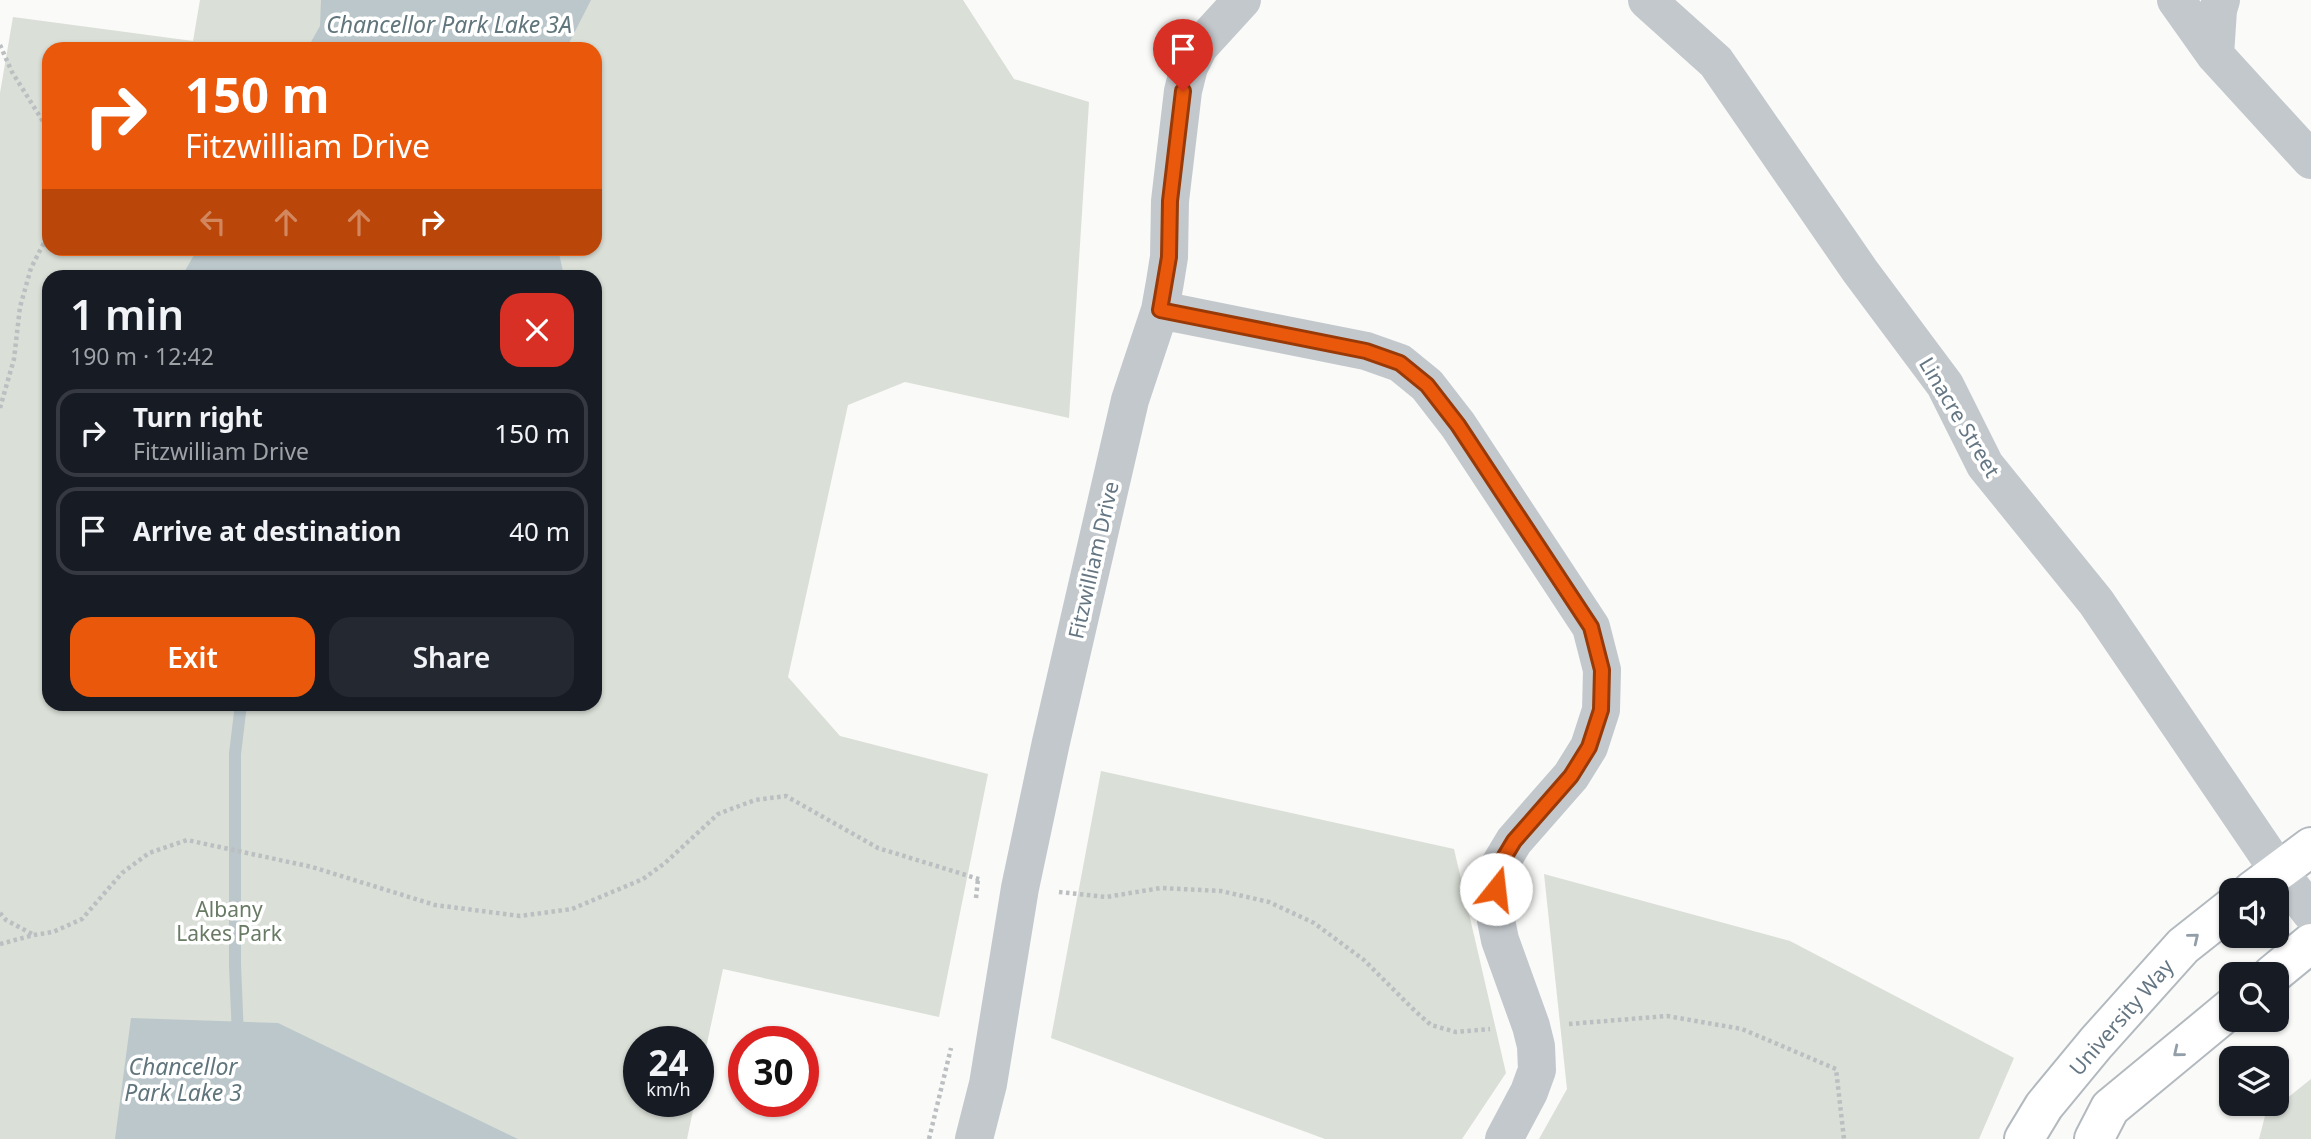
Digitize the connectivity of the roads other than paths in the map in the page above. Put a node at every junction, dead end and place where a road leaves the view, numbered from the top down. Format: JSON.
{"nodes":[{"id":1,"x":1242,"y":0,"type":"edge"},
{"id":2,"x":1647,"y":0,"type":"edge"},
{"id":3,"x":2176,"y":0,"type":"edge"},
{"id":4,"x":2221,"y":0,"type":"edge"},
{"id":5,"x":2215,"y":55,"type":"junction"},
{"id":6,"x":2311,"y":160,"type":"edge"},
{"id":7,"x":1160,"y":310,"type":"junction"},
{"id":8,"x":2311,"y":847,"type":"edge"},
{"id":9,"x":2264,"y":878,"type":"edge"},
{"id":10,"x":2268,"y":878,"type":"edge"},
{"id":11,"x":2289,"y":897,"type":"edge"},
{"id":12,"x":2311,"y":913,"type":"edge"},
{"id":13,"x":2219,"y":918,"type":"edge"},
{"id":14,"x":2311,"y":943,"type":"edge"},
{"id":15,"x":2288,"y":962,"type":"edge"},
{"id":16,"x":2219,"y":1018,"type":"edge"},
{"id":17,"x":974,"y":1139,"type":"edge"},
{"id":18,"x":1504,"y":1139,"type":"edge"},
{"id":19,"x":2024,"y":1139,"type":"edge"},
{"id":20,"x":2094,"y":1139,"type":"edge"}],
"edges":[{"from":1,"to":7,"type":"street","name":"Fitzwilliam Drive"},
{"from":2,"to":9,"type":"street","name":"Linacre Street"},
{"from":3,"to":5,"type":"street"},
{"from":4,"to":5,"type":"street"},
{"from":5,"to":6,"type":"street"},
{"from":7,"to":17,"type":"street","name":"Fitzwilliam Drive"},
{"from":7,"to":18,"type":"street"},
{"from":8,"to":10,"type":"street"},
{"from":11,"to":12,"type":"street","name":"Linacre Street"},
{"from":19,"to":13,"type":"street","name":"University Way","one_way":true},
{"from":14,"to":15,"type":"street"},
{"from":16,"to":20,"type":"street","one_way":true}]}
